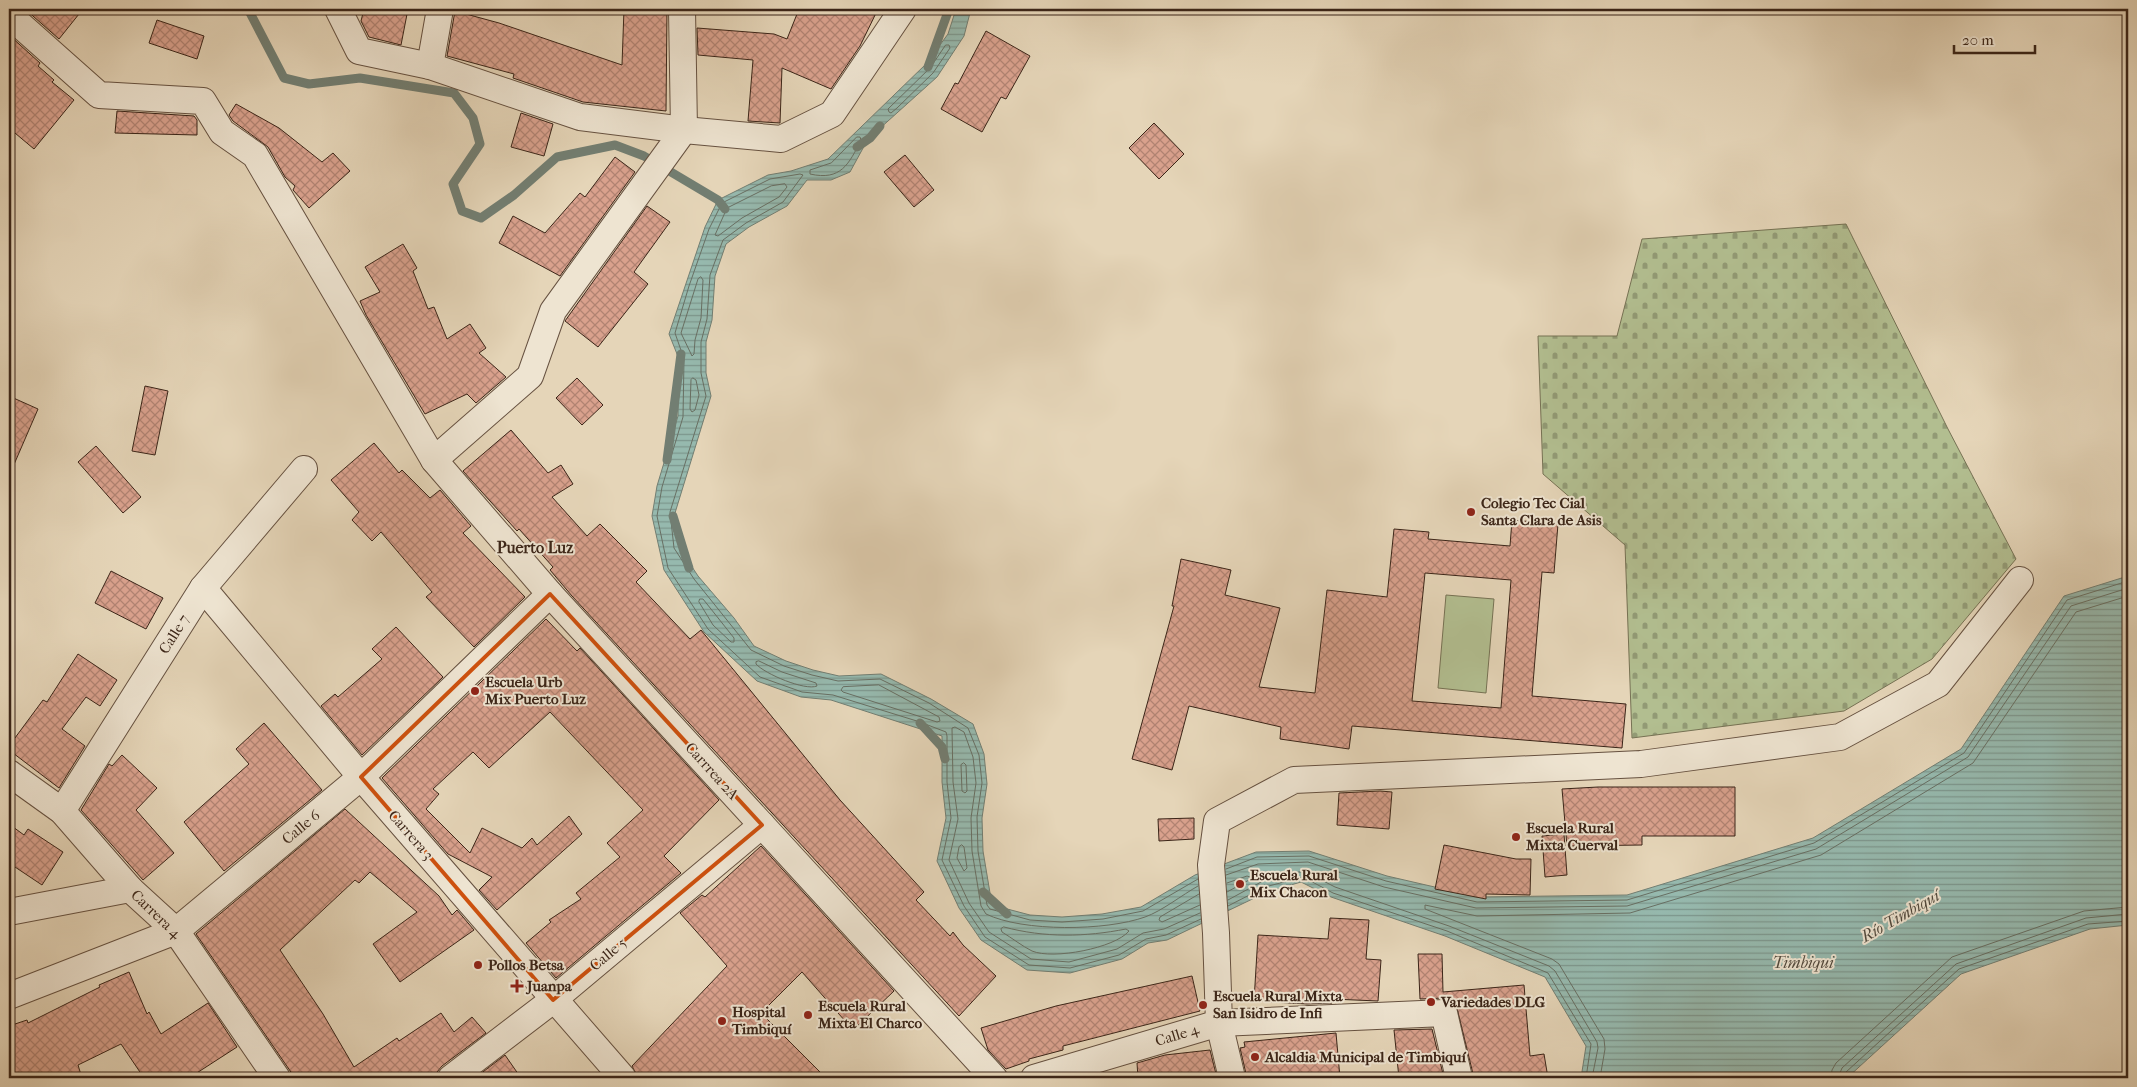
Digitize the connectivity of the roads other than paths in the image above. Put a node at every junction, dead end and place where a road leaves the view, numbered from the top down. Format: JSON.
{"nodes":[{"id":1,"x":338,"y":9,"type":"edge"},
{"id":2,"x":440,"y":9,"type":"edge"},
{"id":3,"x":682,"y":9,"type":"edge"},
{"id":4,"x":903,"y":9,"type":"edge"},
{"id":5,"x":9,"y":16,"type":"edge"},
{"id":6,"x":430,"y":66,"type":"junction"},
{"id":7,"x":684,"y":130,"type":"junction"},
{"id":8,"x":434,"y":460,"type":"junction"},
{"id":9,"x":304,"y":469,"type":"dead end"},
{"id":10,"x":2020,"y":580,"type":"dead end"},
{"id":11,"x":203,"y":588,"type":"junction"},
{"id":12,"x":550,"y":594,"type":"junction"},
{"id":13,"x":9,"y":773,"type":"edge"},
{"id":14,"x":361,"y":777,"type":"junction"},
{"id":15,"x":62,"y":811,"type":"junction"},
{"id":16,"x":762,"y":825,"type":"junction"},
{"id":17,"x":130,"y":890,"type":"junction"},
{"id":18,"x":9,"y":912,"type":"edge"},
{"id":19,"x":176,"y":931,"type":"junction"},
{"id":20,"x":9,"y":996,"type":"edge"},
{"id":21,"x":553,"y":1000,"type":"junction"},
{"id":22,"x":1219,"y":1023,"type":"junction"},
{"id":23,"x":277,"y":1078,"type":"edge"},
{"id":24,"x":451,"y":1078,"type":"edge"},
{"id":25,"x":623,"y":1078,"type":"edge"},
{"id":26,"x":994,"y":1078,"type":"edge"},
{"id":27,"x":1034,"y":1078,"type":"edge"},
{"id":28,"x":1232,"y":1078,"type":"edge"},
{"id":29,"x":1459,"y":1078,"type":"edge"}],
"edges":[{"from":1,"to":6,"type":"street"},
{"from":2,"to":6,"type":"street"},
{"from":3,"to":7,"type":"street"},
{"from":4,"to":7,"type":"street"},
{"from":5,"to":8,"type":"street","name":"Carrrea 2A"},
{"from":6,"to":7,"type":"street"},
{"from":7,"to":8,"type":"street"},
{"from":8,"to":12,"type":"street","name":"Carrrea 2A"},
{"from":9,"to":11,"type":"street","name":"Calle 7"},
{"from":10,"to":22,"type":"street"},
{"from":11,"to":14,"type":"street","name":"Carrera 3"},
{"from":11,"to":15,"type":"street","name":"Calle 7"},
{"from":12,"to":14,"type":"street","name":"Calle 6"},
{"from":12,"to":16,"type":"street","name":"Carrrea 2A"},
{"from":13,"to":15,"type":"street","name":"Carrera 4"},
{"from":14,"to":19,"type":"street","name":"Calle 6"},
{"from":14,"to":21,"type":"street","name":"Carrera 3"},
{"from":15,"to":17,"type":"street","name":"Carrera 4"},
{"from":16,"to":21,"type":"street","name":"Calle 5"},
{"from":16,"to":26,"type":"street","name":"Carrrea 2A"},
{"from":17,"to":18,"type":"street"},
{"from":17,"to":19,"type":"street","name":"Carrera 4"},
{"from":19,"to":20,"type":"street","name":"Calle 6"},
{"from":19,"to":23,"type":"street","name":"Carrera 4"},
{"from":21,"to":24,"type":"street","name":"Calle 5"},
{"from":21,"to":25,"type":"street","name":"Carrera 3"},
{"from":22,"to":27,"type":"street","name":"Calle 4"},
{"from":22,"to":28,"type":"street"},
{"from":22,"to":29,"type":"street","name":"Calle 4"}]}
